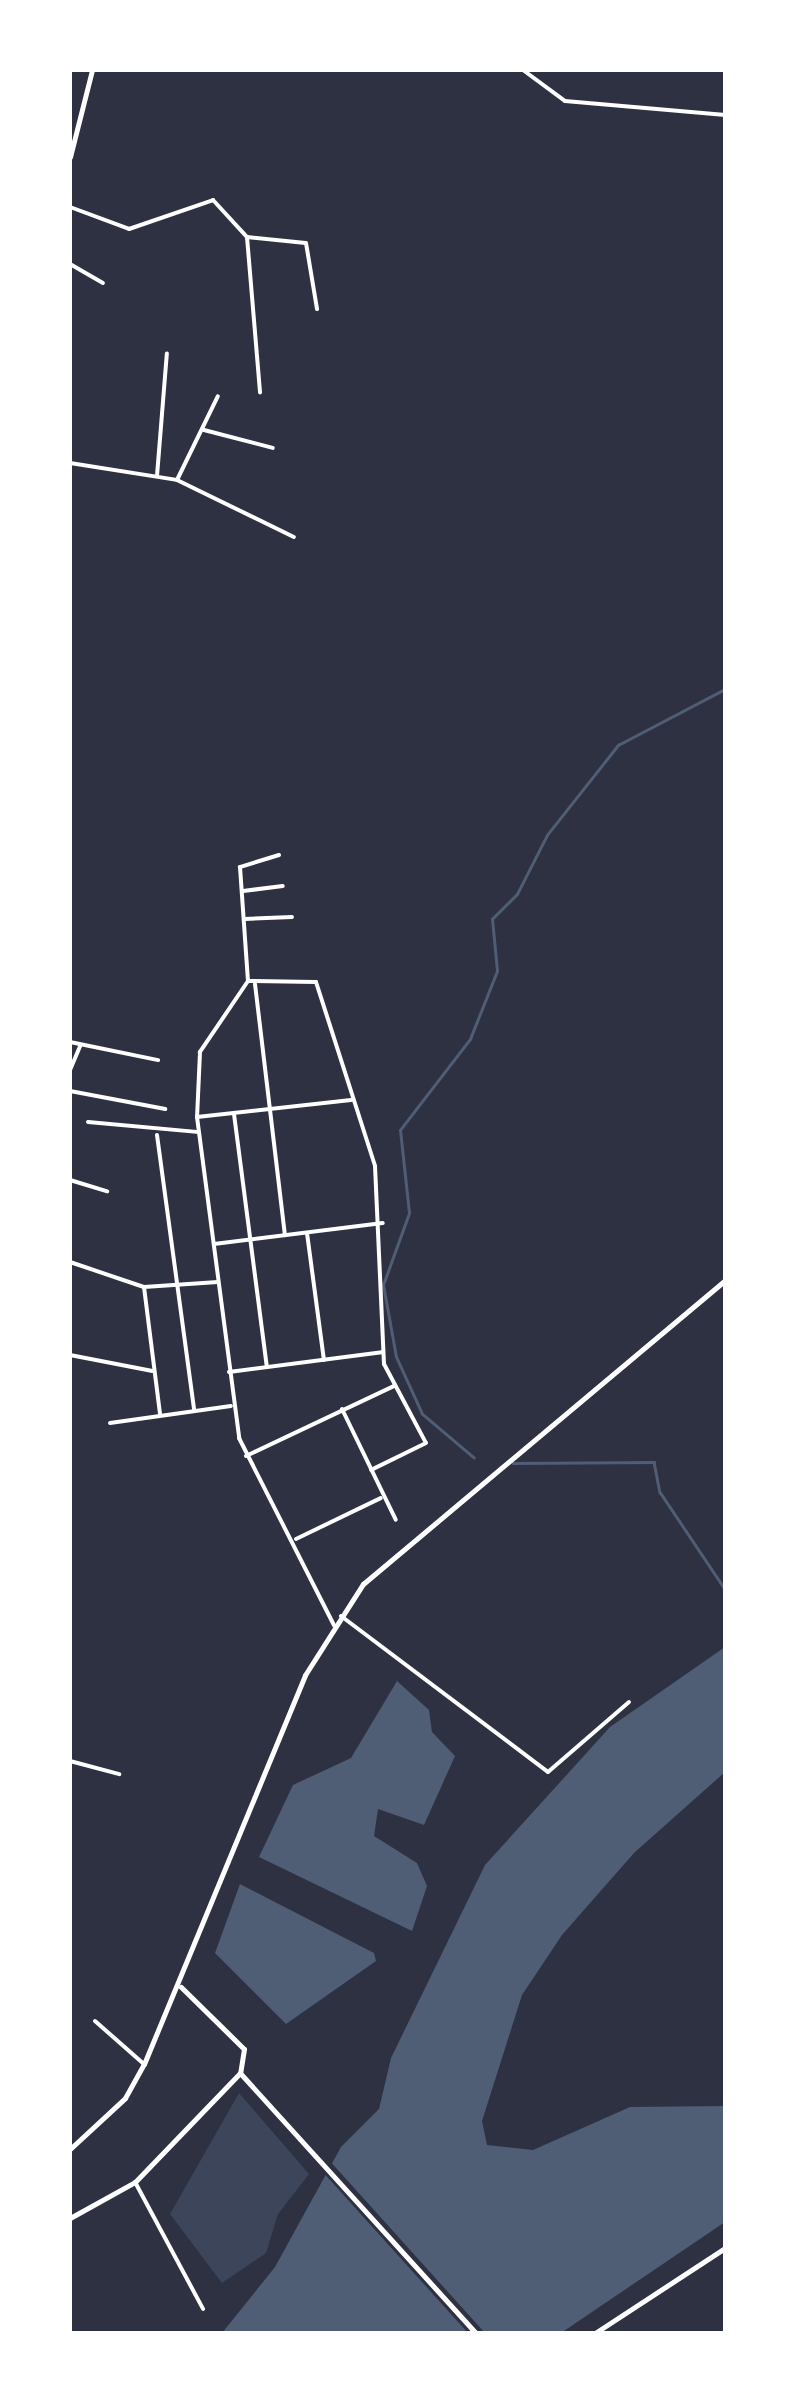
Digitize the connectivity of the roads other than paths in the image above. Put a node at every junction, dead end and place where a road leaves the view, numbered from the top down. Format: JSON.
{"nodes":[{"id":1,"x":92,"y":70,"type":"edge"},
{"id":2,"x":523,"y":70,"type":"edge"},
{"id":3,"x":725,"y":115,"type":"edge"},
{"id":4,"x":70,"y":135,"type":"edge"},
{"id":5,"x":78,"y":138,"type":"junction"},
{"id":6,"x":70,"y":157,"type":"edge"},
{"id":7,"x":70,"y":207,"type":"edge"},
{"id":8,"x":247,"y":237,"type":"junction"},
{"id":9,"x":70,"y":264,"type":"edge"},
{"id":10,"x":103,"y":283,"type":"dead end"},
{"id":11,"x":318,"y":309,"type":"dead end"},
{"id":12,"x":167,"y":353,"type":"dead end"},
{"id":13,"x":260,"y":392,"type":"dead end"},
{"id":14,"x":218,"y":396,"type":"dead end"},
{"id":15,"x":204,"y":430,"type":"junction"},
{"id":16,"x":273,"y":448,"type":"dead end"},
{"id":17,"x":70,"y":464,"type":"edge"},
{"id":18,"x":157,"y":476,"type":"junction"},
{"id":19,"x":177,"y":480,"type":"junction"},
{"id":20,"x":294,"y":537,"type":"dead end"},
{"id":21,"x":279,"y":854,"type":"dead end"},
{"id":22,"x":283,"y":886,"type":"dead end"},
{"id":23,"x":242,"y":890,"type":"junction"},
{"id":24,"x":292,"y":916,"type":"dead end"},
{"id":25,"x":245,"y":919,"type":"junction"},
{"id":26,"x":248,"y":981,"type":"junction"},
{"id":27,"x":255,"y":984,"type":"junction"},
{"id":28,"x":70,"y":1042,"type":"edge"},
{"id":29,"x":80,"y":1045,"type":"junction"},
{"id":30,"x":158,"y":1060,"type":"dead end"},
{"id":31,"x":70,"y":1070,"type":"edge"},
{"id":32,"x":70,"y":1092,"type":"edge"},
{"id":33,"x":353,"y":1100,"type":"junction"},
{"id":34,"x":165,"y":1109,"type":"dead end"},
{"id":35,"x":268,"y":1109,"type":"junction"},
{"id":36,"x":234,"y":1114,"type":"junction"},
{"id":37,"x":197,"y":1116,"type":"junction"},
{"id":38,"x":88,"y":1122,"type":"dead end"},
{"id":39,"x":198,"y":1132,"type":"junction"},
{"id":40,"x":157,"y":1135,"type":"junction"},
{"id":41,"x":70,"y":1180,"type":"edge"},
{"id":42,"x":106,"y":1191,"type":"dead end"},
{"id":43,"x":384,"y":1223,"type":"junction"},
{"id":44,"x":307,"y":1233,"type":"junction"},
{"id":45,"x":285,"y":1235,"type":"junction"},
{"id":46,"x":252,"y":1239,"type":"junction"},
{"id":47,"x":214,"y":1244,"type":"junction"},
{"id":48,"x":70,"y":1262,"type":"edge"},
{"id":49,"x":725,"y":1280,"type":"edge"},
{"id":50,"x":218,"y":1282,"type":"junction"},
{"id":51,"x":144,"y":1287,"type":"junction"},
{"id":52,"x":177,"y":1287,"type":"junction"},
{"id":53,"x":382,"y":1352,"type":"junction"},
{"id":54,"x":70,"y":1355,"type":"edge"},
{"id":55,"x":324,"y":1360,"type":"junction"},
{"id":56,"x":267,"y":1367,"type":"junction"},
{"id":57,"x":152,"y":1371,"type":"junction"},
{"id":58,"x":229,"y":1372,"type":"junction"},
{"id":59,"x":394,"y":1386,"type":"junction"},
{"id":60,"x":231,"y":1406,"type":"junction"},
{"id":61,"x":194,"y":1409,"type":"junction"},
{"id":62,"x":342,"y":1409,"type":"junction"},
{"id":63,"x":160,"y":1414,"type":"junction"},
{"id":64,"x":110,"y":1423,"type":"dead end"},
{"id":65,"x":246,"y":1456,"type":"junction"},
{"id":66,"x":371,"y":1470,"type":"junction"},
{"id":67,"x":383,"y":1497,"type":"junction"},
{"id":68,"x":396,"y":1520,"type":"dead end"},
{"id":69,"x":296,"y":1539,"type":"junction"},
{"id":70,"x":340,"y":1616,"type":"junction"},
{"id":71,"x":334,"y":1625,"type":"junction"},
{"id":72,"x":629,"y":1702,"type":"dead end"},
{"id":73,"x":70,"y":1761,"type":"edge"},
{"id":74,"x":119,"y":1774,"type":"dead end"},
{"id":75,"x":180,"y":1987,"type":"junction"},
{"id":76,"x":95,"y":2021,"type":"dead end"},
{"id":77,"x":144,"y":2064,"type":"junction"},
{"id":78,"x":240,"y":2073,"type":"junction"},
{"id":79,"x":70,"y":2149,"type":"edge"},
{"id":80,"x":134,"y":2182,"type":"junction"},
{"id":81,"x":70,"y":2218,"type":"edge"},
{"id":82,"x":725,"y":2248,"type":"edge"},
{"id":83,"x":203,"y":2309,"type":"dead end"},
{"id":84,"x":476,"y":2333,"type":"edge"},
{"id":85,"x":596,"y":2333,"type":"edge"}],
"edges":[{"from":1,"to":5,"type":"main road"},
{"from":2,"to":3,"type":"street"},
{"from":4,"to":5,"type":"street"},
{"from":5,"to":6,"type":"main road"},
{"from":7,"to":8,"type":"street"},
{"from":8,"to":11,"type":"street"},
{"from":8,"to":13,"type":"street"},
{"from":9,"to":10,"type":"street"},
{"from":12,"to":18,"type":"street"},
{"from":14,"to":15,"type":"street"},
{"from":15,"to":16,"type":"street"},
{"from":15,"to":19,"type":"street"},
{"from":17,"to":18,"type":"street"},
{"from":18,"to":19,"type":"street"},
{"from":19,"to":20,"type":"street"},
{"from":21,"to":23,"type":"street"},
{"from":22,"to":23,"type":"street"},
{"from":23,"to":25,"type":"street"},
{"from":24,"to":25,"type":"street"},
{"from":25,"to":26,"type":"street"},
{"from":26,"to":27,"type":"street"},
{"from":26,"to":37,"type":"street"},
{"from":27,"to":33,"type":"street"},
{"from":27,"to":35,"type":"street"},
{"from":28,"to":29,"type":"street"},
{"from":29,"to":30,"type":"street"},
{"from":29,"to":31,"type":"street"},
{"from":32,"to":34,"type":"street"},
{"from":33,"to":35,"type":"street"},
{"from":33,"to":43,"type":"street"},
{"from":35,"to":36,"type":"street"},
{"from":35,"to":45,"type":"street"},
{"from":36,"to":37,"type":"street"},
{"from":36,"to":46,"type":"street"},
{"from":37,"to":39,"type":"street"},
{"from":38,"to":40,"type":"street"},
{"from":39,"to":40,"type":"street"},
{"from":39,"to":47,"type":"street"},
{"from":40,"to":52,"type":"street"},
{"from":41,"to":42,"type":"street"},
{"from":43,"to":44,"type":"street"},
{"from":43,"to":53,"type":"street"},
{"from":44,"to":45,"type":"street"},
{"from":44,"to":55,"type":"street"},
{"from":45,"to":46,"type":"street"},
{"from":46,"to":47,"type":"street"},
{"from":46,"to":56,"type":"street"},
{"from":47,"to":50,"type":"street"},
{"from":48,"to":51,"type":"street"},
{"from":49,"to":70,"type":"main road"},
{"from":50,"to":52,"type":"street"},
{"from":50,"to":58,"type":"street"},
{"from":51,"to":52,"type":"street"},
{"from":51,"to":57,"type":"street"},
{"from":52,"to":61,"type":"street"},
{"from":53,"to":55,"type":"street"},
{"from":53,"to":59,"type":"street"},
{"from":54,"to":57,"type":"street"},
{"from":55,"to":56,"type":"street"},
{"from":56,"to":58,"type":"street"},
{"from":57,"to":63,"type":"street"},
{"from":58,"to":60,"type":"street"},
{"from":59,"to":62,"type":"street"},
{"from":59,"to":66,"type":"street"},
{"from":60,"to":61,"type":"street"},
{"from":60,"to":65,"type":"street"},
{"from":61,"to":63,"type":"street"},
{"from":62,"to":65,"type":"street"},
{"from":62,"to":66,"type":"street"},
{"from":63,"to":64,"type":"street"},
{"from":65,"to":69,"type":"street"},
{"from":66,"to":67,"type":"street"},
{"from":67,"to":68,"type":"street"},
{"from":67,"to":69,"type":"street"},
{"from":69,"to":71,"type":"street"},
{"from":70,"to":71,"type":"main road"},
{"from":70,"to":72,"type":"street"},
{"from":71,"to":75,"type":"main road"},
{"from":73,"to":74,"type":"street"},
{"from":75,"to":77,"type":"main road"},
{"from":75,"to":78,"type":"main road"},
{"from":76,"to":77,"type":"street"},
{"from":77,"to":79,"type":"main road"},
{"from":78,"to":80,"type":"main road"},
{"from":78,"to":84,"type":"main road"},
{"from":80,"to":81,"type":"main road"},
{"from":80,"to":83,"type":"street"},
{"from":82,"to":85,"type":"main road"}]}
